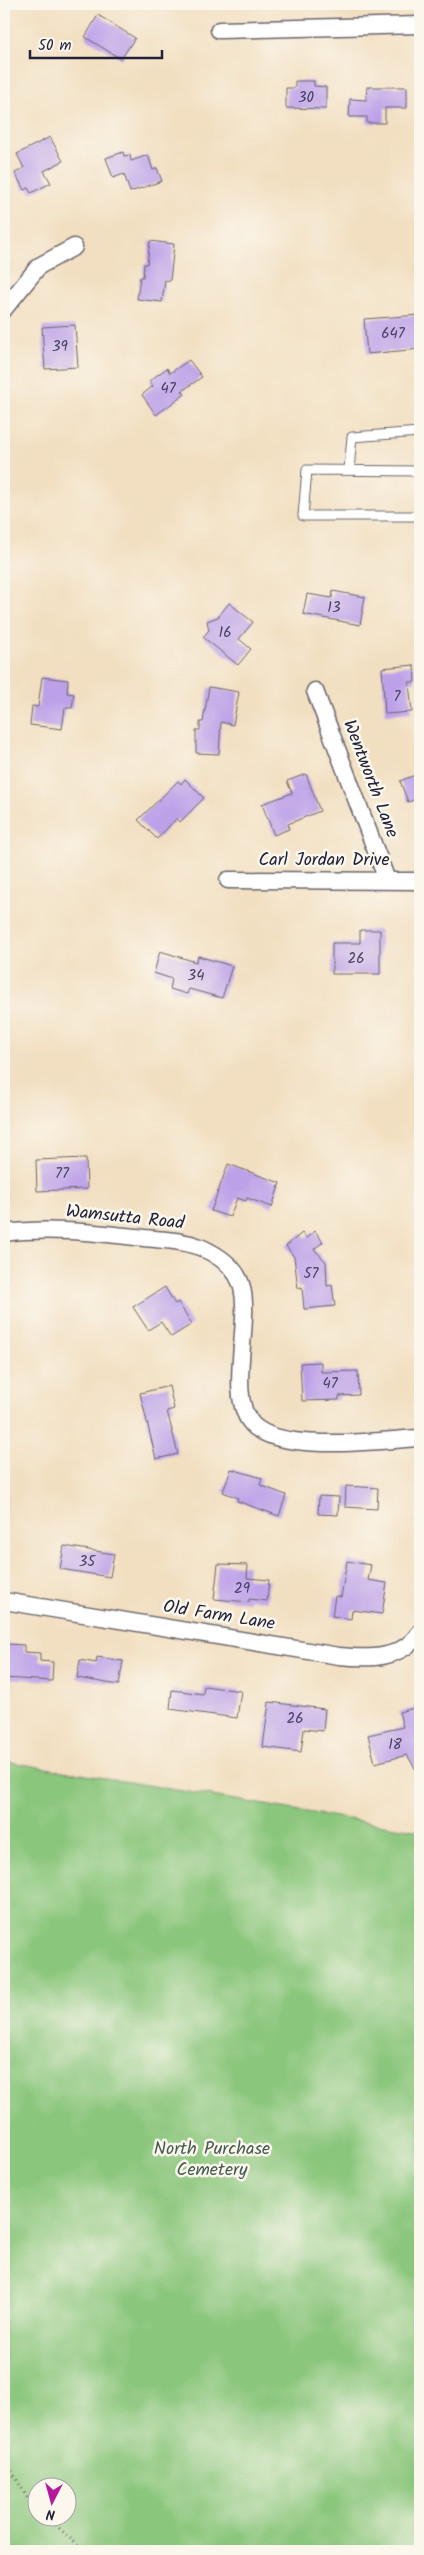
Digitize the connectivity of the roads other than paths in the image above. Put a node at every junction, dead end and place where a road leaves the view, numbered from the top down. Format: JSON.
{"nodes":[{"id":1,"x":420,"y":25,"type":"edge"},
{"id":2,"x":220,"y":30,"type":"dead end"},
{"id":3,"x":74,"y":247,"type":"dead end"},
{"id":4,"x":4,"y":309,"type":"edge"},
{"id":5,"x":420,"y":432,"type":"edge"},
{"id":6,"x":349,"y":470,"type":"junction"},
{"id":7,"x":420,"y":471,"type":"edge"},
{"id":8,"x":420,"y":516,"type":"edge"},
{"id":9,"x":315,"y":691,"type":"dead end"},
{"id":10,"x":228,"y":880,"type":"dead end"},
{"id":11,"x":387,"y":880,"type":"junction"},
{"id":12,"x":420,"y":881,"type":"edge"},
{"id":13,"x":4,"y":1234,"type":"edge"},
{"id":14,"x":420,"y":1438,"type":"edge"},
{"id":15,"x":4,"y":1600,"type":"edge"},
{"id":16,"x":420,"y":1632,"type":"edge"}],
"edges":[{"from":1,"to":2,"type":"street"},
{"from":3,"to":4,"type":"street"},
{"from":5,"to":6,"type":"lane"},
{"from":6,"to":7,"type":"lane"},
{"from":6,"to":8,"type":"lane"},
{"from":9,"to":11,"type":"street","name":"Wentworth Lane"},
{"from":10,"to":11,"type":"street","name":"Carl Jordan Drive"},
{"from":11,"to":12,"type":"street","name":"Carl Jordan Drive"},
{"from":13,"to":14,"type":"street","name":"Wamsutta Road"},
{"from":15,"to":16,"type":"street","name":"Old Farm Lane"}]}
